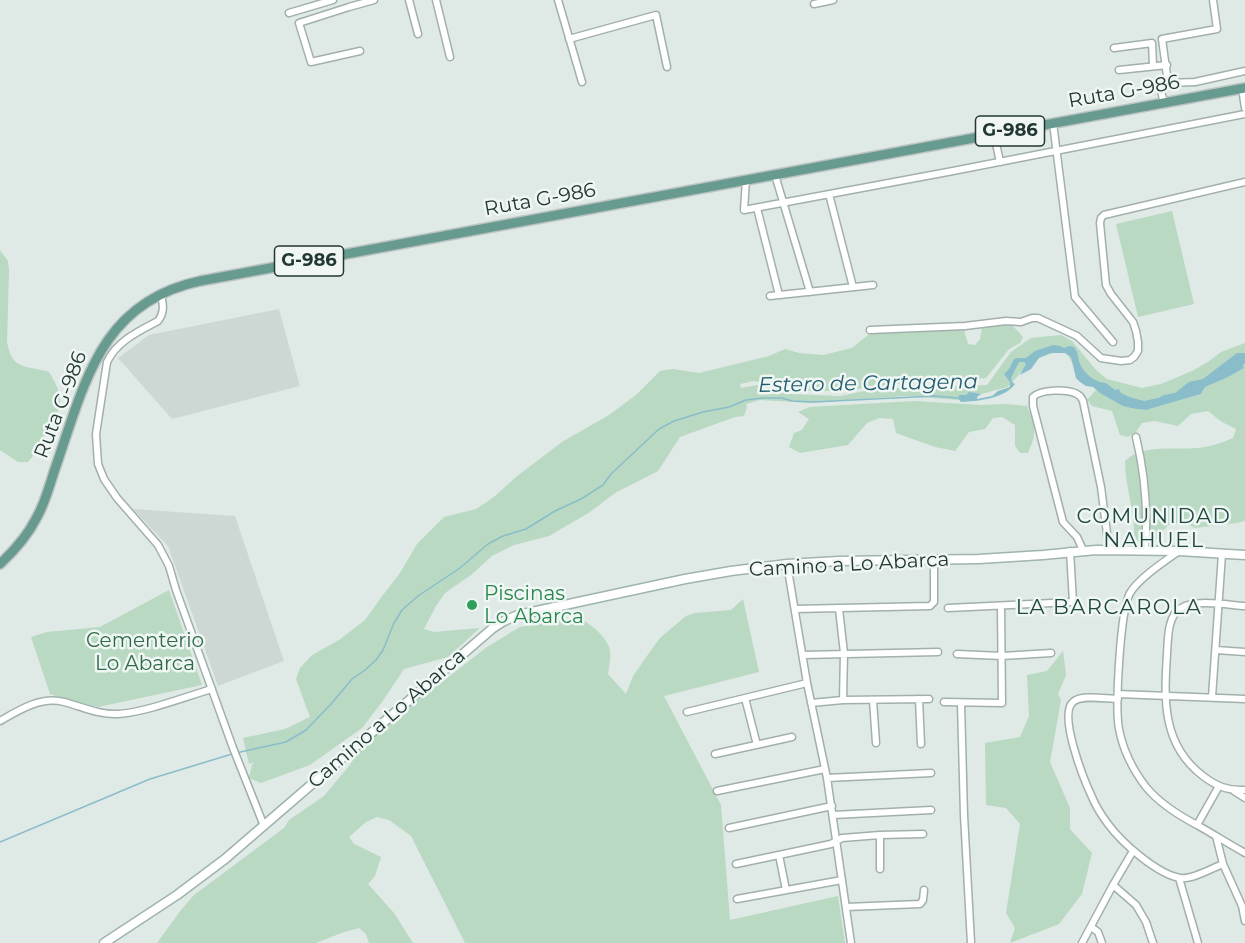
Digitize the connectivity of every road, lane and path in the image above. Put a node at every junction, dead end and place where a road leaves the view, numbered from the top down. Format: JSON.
{"nodes":[{"id":1,"x":333,"y":0,"type":"edge"},
{"id":2,"x":374,"y":0,"type":"edge"},
{"id":3,"x":409,"y":0,"type":"edge"},
{"id":4,"x":436,"y":0,"type":"edge"},
{"id":5,"x":558,"y":0,"type":"edge"},
{"id":6,"x":833,"y":0,"type":"edge"},
{"id":7,"x":1213,"y":0,"type":"edge"},
{"id":8,"x":823,"y":1,"type":"edge"},
{"id":9,"x":814,"y":4,"type":"dead end"},
{"id":10,"x":299,"y":23,"type":"junction"},
{"id":11,"x":418,"y":34,"type":"dead end"},
{"id":12,"x":569,"y":39,"type":"junction"},
{"id":13,"x":1114,"y":48,"type":"dead end"},
{"id":14,"x":360,"y":51,"type":"dead end"},
{"id":15,"x":450,"y":57,"type":"dead end"},
{"id":16,"x":1167,"y":64,"type":"junction"},
{"id":17,"x":1154,"y":65,"type":"junction"},
{"id":18,"x":667,"y":67,"type":"dead end"},
{"id":19,"x":1119,"y":70,"type":"dead end"},
{"id":20,"x":1245,"y":72,"type":"edge"},
{"id":21,"x":582,"y":82,"type":"dead end"},
{"id":22,"x":1168,"y":83,"type":"junction"},
{"id":23,"x":1243,"y":88,"type":"edge"},
{"id":24,"x":1164,"y":103,"type":"junction"},
{"id":25,"x":1245,"y":108,"type":"edge"},
{"id":26,"x":1245,"y":114,"type":"edge"},
{"id":27,"x":1053,"y":123,"type":"junction"},
{"id":28,"x":994,"y":134,"type":"junction"},
{"id":29,"x":1056,"y":151,"type":"junction"},
{"id":30,"x":1000,"y":162,"type":"junction"},
{"id":31,"x":775,"y":175,"type":"junction"},
{"id":32,"x":746,"y":180,"type":"junction"},
{"id":33,"x":1245,"y":182,"type":"edge"},
{"id":34,"x":829,"y":194,"type":"junction"},
{"id":35,"x":783,"y":203,"type":"junction"},
{"id":36,"x":757,"y":208,"type":"junction"},
{"id":37,"x":873,"y":285,"type":"dead end"},
{"id":38,"x":853,"y":287,"type":"junction"},
{"id":39,"x":810,"y":292,"type":"junction"},
{"id":40,"x":160,"y":294,"type":"junction"},
{"id":41,"x":780,"y":295,"type":"junction"},
{"id":42,"x":771,"y":296,"type":"dead end"},
{"id":43,"x":870,"y":330,"type":"dead end"},
{"id":44,"x":1113,"y":342,"type":"dead end"},
{"id":45,"x":1136,"y":437,"type":"dead end"},
{"id":46,"x":1109,"y":549,"type":"junction"},
{"id":47,"x":1083,"y":550,"type":"junction"},
{"id":48,"x":1145,"y":550,"type":"junction"},
{"id":49,"x":1070,"y":551,"type":"junction"},
{"id":50,"x":1179,"y":551,"type":"junction"},
{"id":51,"x":1222,"y":554,"type":"junction"},
{"id":52,"x":1245,"y":555,"type":"edge"},
{"id":53,"x":934,"y":561,"type":"junction"},
{"id":54,"x":0,"y":564,"type":"edge"},
{"id":55,"x":787,"y":564,"type":"junction"},
{"id":56,"x":1219,"y":605,"type":"junction"},
{"id":57,"x":1001,"y":606,"type":"junction"},
{"id":58,"x":1245,"y":606,"type":"edge"},
{"id":59,"x":948,"y":608,"type":"dead end"},
{"id":60,"x":795,"y":609,"type":"junction"},
{"id":61,"x":839,"y":609,"type":"junction"},
{"id":62,"x":1216,"y":650,"type":"junction"},
{"id":63,"x":938,"y":652,"type":"dead end"},
{"id":64,"x":1245,"y":652,"type":"edge"},
{"id":65,"x":844,"y":653,"type":"junction"},
{"id":66,"x":1051,"y":653,"type":"dead end"},
{"id":67,"x":957,"y":654,"type":"dead end"},
{"id":68,"x":803,"y":655,"type":"junction"},
{"id":69,"x":1002,"y":656,"type":"junction"},
{"id":70,"x":807,"y":683,"type":"junction"},
{"id":71,"x":212,"y":689,"type":"junction"},
{"id":72,"x":1118,"y":696,"type":"junction"},
{"id":73,"x":1166,"y":696,"type":"junction"},
{"id":74,"x":745,"y":698,"type":"junction"},
{"id":75,"x":1212,"y":698,"type":"junction"},
{"id":76,"x":919,"y":699,"type":"junction"},
{"id":77,"x":929,"y":699,"type":"dead end"},
{"id":78,"x":1245,"y":699,"type":"edge"},
{"id":79,"x":843,"y":700,"type":"junction"},
{"id":80,"x":873,"y":700,"type":"junction"},
{"id":81,"x":944,"y":702,"type":"dead end"},
{"id":82,"x":812,"y":703,"type":"junction"},
{"id":83,"x":961,"y":703,"type":"junction"},
{"id":84,"x":687,"y":712,"type":"dead end"},
{"id":85,"x":0,"y":721,"type":"edge"},
{"id":86,"x":792,"y":737,"type":"dead end"},
{"id":87,"x":876,"y":743,"type":"dead end"},
{"id":88,"x":921,"y":744,"type":"dead end"},
{"id":89,"x":757,"y":745,"type":"junction"},
{"id":90,"x":715,"y":754,"type":"dead end"},
{"id":91,"x":825,"y":769,"type":"junction"},
{"id":92,"x":931,"y":772,"type":"dead end"},
{"id":93,"x":827,"y":778,"type":"junction"},
{"id":94,"x":1219,"y":786,"type":"junction"},
{"id":95,"x":1245,"y":790,"type":"edge"},
{"id":96,"x":717,"y":791,"type":"dead end"},
{"id":97,"x":1233,"y":791,"type":"junction"},
{"id":98,"x":1245,"y":798,"type":"edge"},
{"id":99,"x":832,"y":806,"type":"junction"},
{"id":100,"x":931,"y":810,"type":"dead end"},
{"id":101,"x":833,"y":815,"type":"junction"},
{"id":102,"x":1197,"y":825,"type":"junction"},
{"id":103,"x":264,"y":826,"type":"junction"},
{"id":104,"x":729,"y":828,"type":"dead end"},
{"id":105,"x":923,"y":834,"type":"dead end"},
{"id":106,"x":880,"y":835,"type":"junction"},
{"id":107,"x":1216,"y":836,"type":"junction"},
{"id":108,"x":837,"y":841,"type":"junction"},
{"id":109,"x":1133,"y":851,"type":"junction"},
{"id":110,"x":1245,"y":853,"type":"edge"},
{"id":111,"x":779,"y":855,"type":"junction"},
{"id":112,"x":736,"y":864,"type":"dead end"},
{"id":113,"x":1223,"y":864,"type":"junction"},
{"id":114,"x":880,"y":869,"type":"dead end"},
{"id":115,"x":1179,"y":878,"type":"junction"},
{"id":116,"x":842,"y":880,"type":"junction"},
{"id":117,"x":1113,"y":885,"type":"junction"},
{"id":118,"x":786,"y":890,"type":"junction"},
{"id":119,"x":924,"y":890,"type":"dead end"},
{"id":120,"x":737,"y":899,"type":"dead end"},
{"id":121,"x":846,"y":907,"type":"junction"},
{"id":122,"x":1243,"y":907,"type":"edge"},
{"id":123,"x":1245,"y":921,"type":"edge"},
{"id":124,"x":1091,"y":927,"type":"junction"},
{"id":125,"x":104,"y":943,"type":"edge"},
{"id":126,"x":851,"y":943,"type":"edge"},
{"id":127,"x":971,"y":943,"type":"edge"},
{"id":128,"x":1082,"y":943,"type":"edge"},
{"id":129,"x":1102,"y":943,"type":"edge"},
{"id":130,"x":1152,"y":943,"type":"edge"},
{"id":131,"x":1198,"y":943,"type":"edge"}],
"edges":[{"from":1,"to":10,"type":"street"},
{"from":2,"to":10,"type":"street"},
{"from":3,"to":11,"type":"street"},
{"from":4,"to":15,"type":"street"},
{"from":5,"to":12,"type":"street"},
{"from":6,"to":8,"type":"street"},
{"from":7,"to":16,"type":"street"},
{"from":8,"to":9,"type":"street"},
{"from":10,"to":14,"type":"street"},
{"from":12,"to":18,"type":"street"},
{"from":12,"to":21,"type":"street"},
{"from":13,"to":17,"type":"street"},
{"from":16,"to":17,"type":"street"},
{"from":16,"to":22,"type":"street"},
{"from":17,"to":19,"type":"street"},
{"from":20,"to":22,"type":"street"},
{"from":22,"to":24,"type":"street"},
{"from":23,"to":24,"type":"main road","name":"Ruta G-986","number":"G-986"},
{"from":23,"to":25,"type":"street"},
{"from":24,"to":27,"type":"main road","name":"Ruta G-986","number":"G-986"},
{"from":26,"to":29,"type":"street"},
{"from":27,"to":28,"type":"main road","name":"Ruta G-986","number":"G-986"},
{"from":27,"to":29,"type":"street"},
{"from":28,"to":30,"type":"street"},
{"from":28,"to":31,"type":"main road","name":"Ruta G-986","number":"G-986"},
{"from":29,"to":30,"type":"street"},
{"from":29,"to":44,"type":"street"},
{"from":30,"to":34,"type":"street"},
{"from":31,"to":32,"type":"main road","name":"Ruta G-986","number":"G-986"},
{"from":31,"to":35,"type":"street"},
{"from":32,"to":36,"type":"street"},
{"from":32,"to":40,"type":"main road","name":"Ruta G-986","number":"G-986"},
{"from":33,"to":43,"type":"street"},
{"from":34,"to":35,"type":"street"},
{"from":34,"to":38,"type":"street"},
{"from":35,"to":36,"type":"street"},
{"from":35,"to":39,"type":"street"},
{"from":36,"to":41,"type":"street"},
{"from":37,"to":38,"type":"street"},
{"from":38,"to":39,"type":"street"},
{"from":39,"to":41,"type":"street"},
{"from":40,"to":54,"type":"main road","name":"Ruta G-986","number":"G-986"},
{"from":40,"to":71,"type":"street"},
{"from":41,"to":42,"type":"street"},
{"from":45,"to":48,"type":"street"},
{"from":46,"to":47,"type":"main road","name":"Camino a Lo Abarca"},
{"from":46,"to":47,"type":"street"},
{"from":46,"to":48,"type":"main road","name":"Camino a Lo Abarca"},
{"from":47,"to":49,"type":"main road","name":"Camino a Lo Abarca"},
{"from":48,"to":50,"type":"main road","name":"Camino a Lo Abarca"},
{"from":49,"to":53,"type":"main road","name":"Camino a Lo Abarca"},
{"from":49,"to":57,"type":"street"},
{"from":50,"to":51,"type":"main road","name":"Camino a Lo Abarca"},
{"from":50,"to":72,"type":"street"},
{"from":51,"to":52,"type":"main road","name":"Camino a Lo Abarca"},
{"from":51,"to":56,"type":"street"},
{"from":53,"to":55,"type":"main road","name":"Camino a Lo Abarca"},
{"from":53,"to":61,"type":"street"},
{"from":55,"to":60,"type":"street"},
{"from":55,"to":103,"type":"main road","name":"Camino a Lo Abarca"},
{"from":56,"to":58,"type":"street"},
{"from":56,"to":62,"type":"street"},
{"from":56,"to":73,"type":"street"},
{"from":57,"to":59,"type":"street"},
{"from":57,"to":69,"type":"street"},
{"from":60,"to":61,"type":"street"},
{"from":60,"to":68,"type":"street"},
{"from":61,"to":65,"type":"street"},
{"from":62,"to":64,"type":"street"},
{"from":62,"to":75,"type":"street"},
{"from":63,"to":65,"type":"street"},
{"from":65,"to":68,"type":"street"},
{"from":65,"to":79,"type":"street"},
{"from":66,"to":69,"type":"street"},
{"from":67,"to":69,"type":"street"},
{"from":68,"to":70,"type":"street"},
{"from":69,"to":83,"type":"street"},
{"from":70,"to":74,"type":"street"},
{"from":70,"to":82,"type":"street"},
{"from":71,"to":85,"type":"street"},
{"from":71,"to":103,"type":"street"},
{"from":72,"to":73,"type":"street"},
{"from":72,"to":102,"type":"street"},
{"from":72,"to":109,"type":"street"},
{"from":73,"to":75,"type":"street"},
{"from":73,"to":94,"type":"street"},
{"from":74,"to":84,"type":"street"},
{"from":74,"to":89,"type":"street"},
{"from":75,"to":78,"type":"street"},
{"from":76,"to":77,"type":"street"},
{"from":76,"to":80,"type":"street"},
{"from":76,"to":88,"type":"street"},
{"from":79,"to":80,"type":"street"},
{"from":79,"to":82,"type":"street"},
{"from":80,"to":87,"type":"street"},
{"from":81,"to":83,"type":"street"},
{"from":82,"to":91,"type":"street"},
{"from":83,"to":127,"type":"street"},
{"from":86,"to":89,"type":"street"},
{"from":89,"to":90,"type":"street"},
{"from":91,"to":93,"type":"street"},
{"from":91,"to":96,"type":"street"},
{"from":92,"to":93,"type":"street"},
{"from":93,"to":99,"type":"street"},
{"from":94,"to":97,"type":"street"},
{"from":94,"to":102,"type":"street"},
{"from":95,"to":97,"type":"street"},
{"from":97,"to":98,"type":"street"},
{"from":99,"to":101,"type":"street"},
{"from":99,"to":104,"type":"street"},
{"from":100,"to":101,"type":"street"},
{"from":101,"to":108,"type":"street"},
{"from":102,"to":107,"type":"street"},
{"from":103,"to":125,"type":"main road","name":"Camino a Lo Abarca"},
{"from":105,"to":106,"type":"street"},
{"from":106,"to":108,"type":"street"},
{"from":106,"to":114,"type":"street"},
{"from":107,"to":110,"type":"street"},
{"from":107,"to":113,"type":"street"},
{"from":108,"to":111,"type":"street"},
{"from":108,"to":116,"type":"street"},
{"from":109,"to":115,"type":"street"},
{"from":109,"to":117,"type":"street"},
{"from":111,"to":112,"type":"street"},
{"from":111,"to":118,"type":"street"},
{"from":113,"to":115,"type":"street"},
{"from":113,"to":122,"type":"street"},
{"from":115,"to":131,"type":"street"},
{"from":116,"to":118,"type":"street"},
{"from":116,"to":121,"type":"street"},
{"from":117,"to":124,"type":"street"},
{"from":117,"to":130,"type":"street"},
{"from":118,"to":120,"type":"street"},
{"from":119,"to":121,"type":"street"},
{"from":121,"to":126,"type":"street"},
{"from":122,"to":123,"type":"street"},
{"from":124,"to":128,"type":"street"},
{"from":124,"to":129,"type":"street"}]}
